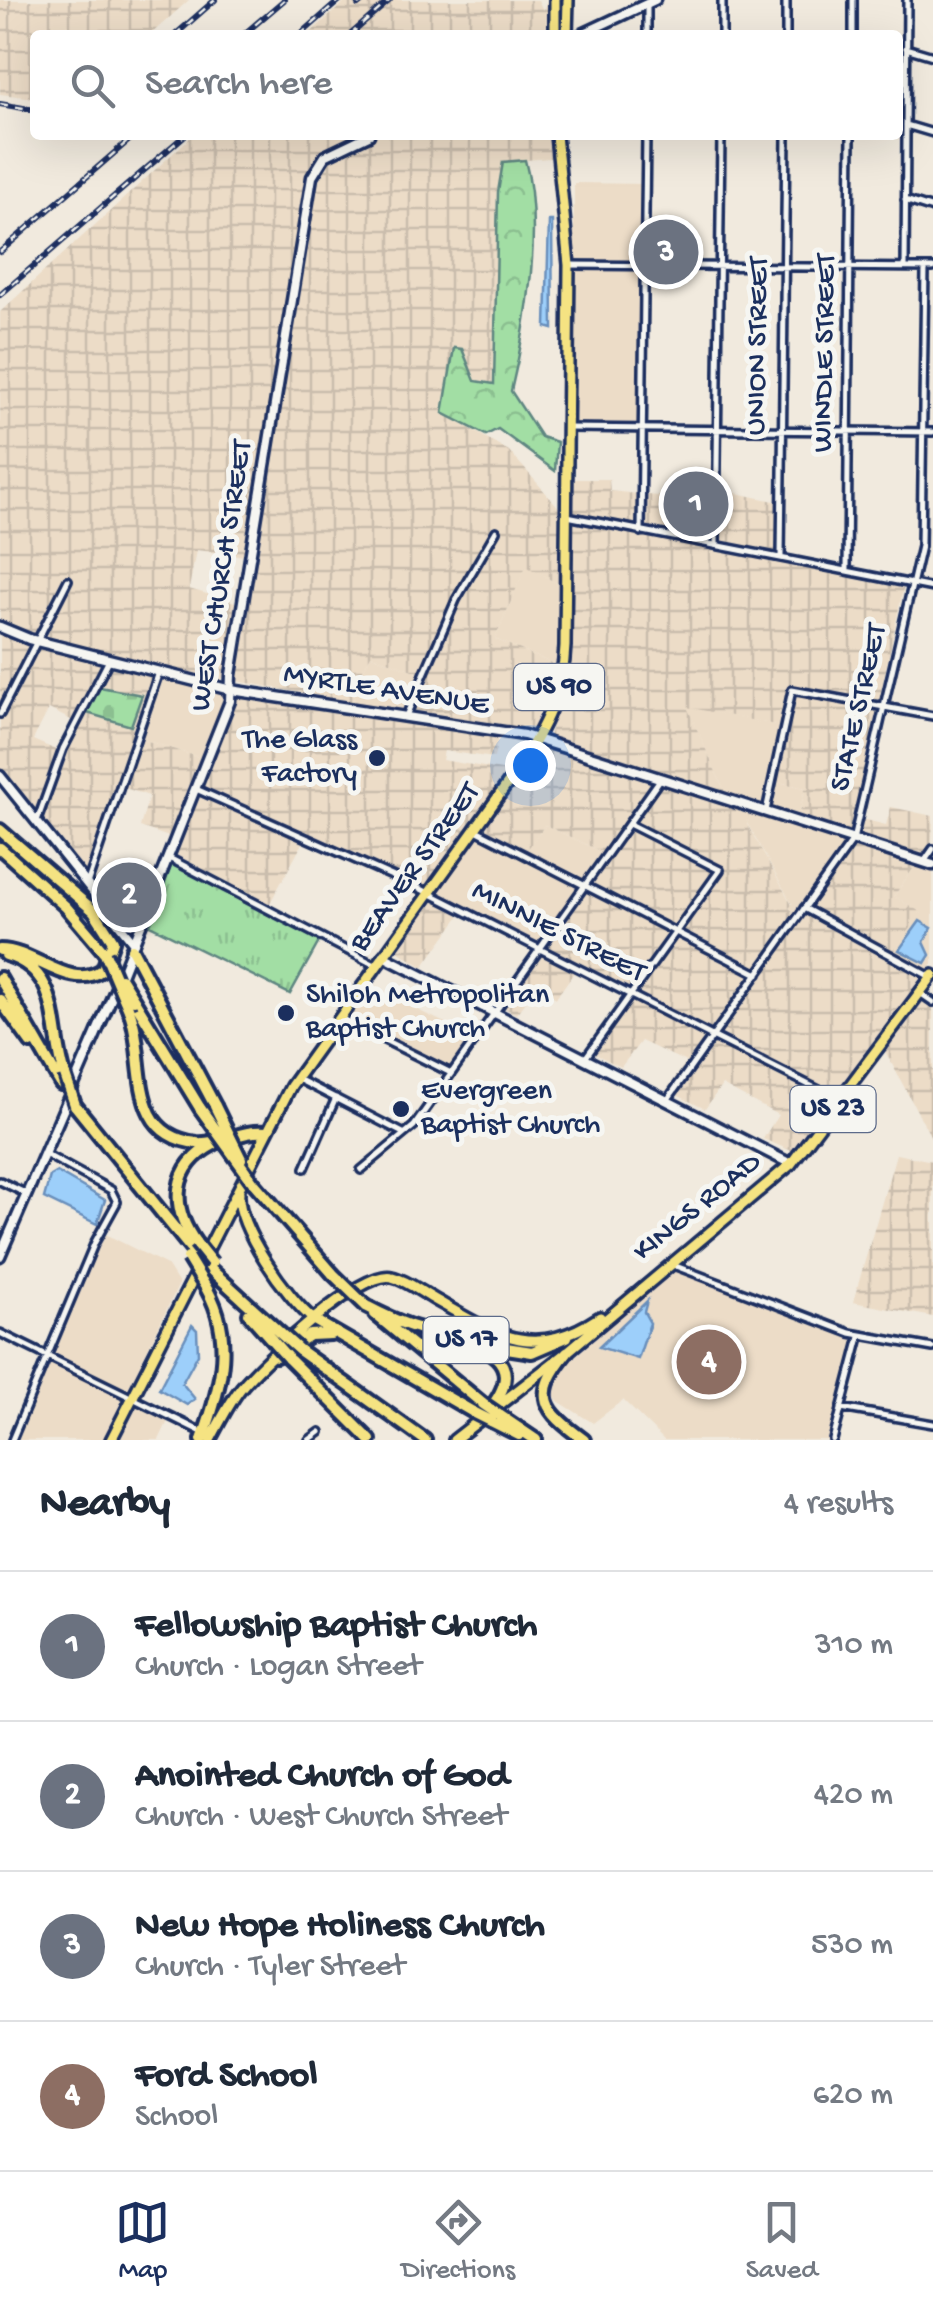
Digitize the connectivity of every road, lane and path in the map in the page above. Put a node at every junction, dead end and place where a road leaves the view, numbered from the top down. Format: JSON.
{"nodes":[{"id":1,"x":556,"y":0,"type":"edge"},
{"id":2,"x":568,"y":0,"type":"edge"},
{"id":3,"x":722,"y":0,"type":"edge"},
{"id":4,"x":786,"y":0,"type":"edge"},
{"id":5,"x":853,"y":0,"type":"edge"},
{"id":6,"x":907,"y":0,"type":"edge"},
{"id":7,"x":652,"y":2,"type":"edge"},
{"id":8,"x":555,"y":30,"type":"edge"},
{"id":9,"x":568,"y":30,"type":"edge"},
{"id":10,"x":591,"y":30,"type":"edge"},
{"id":11,"x":648,"y":30,"type":"edge"},
{"id":12,"x":722,"y":30,"type":"edge"},
{"id":13,"x":786,"y":30,"type":"edge"},
{"id":14,"x":852,"y":30,"type":"edge"},
{"id":15,"x":906,"y":48,"type":"junction"},
{"id":16,"x":933,"y":56,"type":"edge"},
{"id":17,"x":906,"y":126,"type":"junction"},
{"id":18,"x":933,"y":133,"type":"edge"},
{"id":19,"x":360,"y":140,"type":"edge"},
{"id":20,"x":560,"y":140,"type":"edge"},
{"id":21,"x":646,"y":140,"type":"edge"},
{"id":22,"x":721,"y":140,"type":"edge"},
{"id":23,"x":786,"y":140,"type":"edge"},
{"id":24,"x":851,"y":140,"type":"edge"},
{"id":25,"x":904,"y":200,"type":"junction"},
{"id":26,"x":933,"y":209,"type":"edge"},
{"id":27,"x":569,"y":265,"type":"junction"},
{"id":28,"x":645,"y":266,"type":"junction"},
{"id":29,"x":720,"y":266,"type":"junction"},
{"id":30,"x":785,"y":267,"type":"junction"},
{"id":31,"x":850,"y":268,"type":"junction"},
{"id":32,"x":905,"y":268,"type":"junction"},
{"id":33,"x":929,"y":268,"type":"edge"},
{"id":34,"x":568,"y":428,"type":"junction"},
{"id":35,"x":643,"y":428,"type":"junction"},
{"id":36,"x":717,"y":429,"type":"junction"},
{"id":37,"x":783,"y":430,"type":"junction"},
{"id":38,"x":848,"y":430,"type":"junction"},
{"id":39,"x":924,"y":432,"type":"junction"},
{"id":40,"x":933,"y":432,"type":"edge"},
{"id":41,"x":567,"y":516,"type":"junction"},
{"id":42,"x":496,"y":531,"type":"dead end"},
{"id":43,"x":641,"y":532,"type":"junction"},
{"id":44,"x":716,"y":545,"type":"junction"},
{"id":45,"x":781,"y":558,"type":"junction"},
{"id":46,"x":846,"y":571,"type":"junction"},
{"id":47,"x":68,"y":580,"type":"dead end"},
{"id":48,"x":911,"y":584,"type":"junction"},
{"id":49,"x":933,"y":588,"type":"edge"},
{"id":50,"x":0,"y":628,"type":"edge"},
{"id":51,"x":36,"y":641,"type":"junction"},
{"id":52,"x":109,"y":660,"type":"junction"},
{"id":53,"x":159,"y":672,"type":"junction"},
{"id":54,"x":231,"y":690,"type":"junction"},
{"id":55,"x":883,"y":706,"type":"junction"},
{"id":56,"x":0,"y":714,"type":"edge"},
{"id":57,"x":406,"y":716,"type":"junction"},
{"id":58,"x":933,"y":716,"type":"edge"},
{"id":59,"x":537,"y":739,"type":"junction"},
{"id":60,"x":0,"y":776,"type":"edge"},
{"id":61,"x":661,"y":778,"type":"junction"},
{"id":62,"x":196,"y":790,"type":"junction"},
{"id":63,"x":766,"y":812,"type":"junction"},
{"id":64,"x":37,"y":822,"type":"junction"},
{"id":65,"x":629,"y":824,"type":"junction"},
{"id":66,"x":0,"y":830,"type":"edge"},
{"id":67,"x":474,"y":830,"type":"junction"},
{"id":68,"x":854,"y":840,"type":"junction"},
{"id":69,"x":0,"y":848,"type":"edge"},
{"id":70,"x":933,"y":850,"type":"edge"},
{"id":71,"x":0,"y":858,"type":"edge"},
{"id":72,"x":169,"y":858,"type":"junction"},
{"id":73,"x":928,"y":864,"type":"edge"},
{"id":74,"x":86,"y":886,"type":"junction"},
{"id":75,"x":585,"y":886,"type":"junction"},
{"id":76,"x":48,"y":891,"type":"junction"},
{"id":77,"x":428,"y":893,"type":"junction"},
{"id":78,"x":804,"y":908,"type":"junction"},
{"id":79,"x":675,"y":932,"type":"junction"},
{"id":80,"x":133,"y":946,"type":"junction"},
{"id":81,"x":540,"y":950,"type":"junction"},
{"id":82,"x":0,"y":952,"type":"edge"},
{"id":83,"x":383,"y":956,"type":"junction"},
{"id":84,"x":376,"y":966,"type":"junction"},
{"id":85,"x":758,"y":974,"type":"junction"},
{"id":86,"x":932,"y":976,"type":"edge"},
{"id":87,"x":0,"y":978,"type":"edge"},
{"id":88,"x":630,"y":994,"type":"junction"},
{"id":89,"x":920,"y":994,"type":"junction"},
{"id":90,"x":0,"y":1000,"type":"edge"},
{"id":91,"x":933,"y":1002,"type":"edge"},
{"id":92,"x":131,"y":1005,"type":"junction"},
{"id":93,"x":495,"y":1011,"type":"junction"},
{"id":94,"x":339,"y":1018,"type":"junction"},
{"id":95,"x":713,"y":1037,"type":"junction"},
{"id":96,"x":586,"y":1057,"type":"junction"},
{"id":97,"x":451,"y":1073,"type":"junction"},
{"id":98,"x":296,"y":1078,"type":"junction"},
{"id":99,"x":63,"y":1079,"type":"junction"},
{"id":100,"x":336,"y":1098,"type":"junction"},
{"id":101,"x":668,"y":1098,"type":"junction"},
{"id":102,"x":840,"y":1100,"type":"junction"},
{"id":103,"x":266,"y":1132,"type":"junction"},
{"id":104,"x":404,"y":1134,"type":"junction"},
{"id":105,"x":229,"y":1138,"type":"junction"},
{"id":106,"x":45,"y":1154,"type":"junction"},
{"id":107,"x":791,"y":1164,"type":"junction"},
{"id":108,"x":305,"y":1168,"type":"dead end"},
{"id":109,"x":361,"y":1170,"type":"dead end"},
{"id":110,"x":0,"y":1181,"type":"edge"},
{"id":111,"x":247,"y":1181,"type":"junction"},
{"id":112,"x":27,"y":1194,"type":"junction"},
{"id":113,"x":192,"y":1251,"type":"junction"},
{"id":114,"x":0,"y":1256,"type":"edge"},
{"id":115,"x":670,"y":1264,"type":"junction"},
{"id":116,"x":211,"y":1266,"type":"junction"},
{"id":117,"x":623,"y":1302,"type":"junction"},
{"id":118,"x":366,"y":1306,"type":"junction"},
{"id":119,"x":314,"y":1320,"type":"junction"},
{"id":120,"x":0,"y":1333,"type":"edge"},
{"id":121,"x":276,"y":1336,"type":"junction"},
{"id":122,"x":860,"y":1336,"type":"junction"},
{"id":123,"x":567,"y":1337,"type":"junction"},
{"id":124,"x":341,"y":1338,"type":"junction"},
{"id":125,"x":470,"y":1341,"type":"junction"},
{"id":126,"x":933,"y":1348,"type":"edge"},
{"id":127,"x":568,"y":1352,"type":"junction"},
{"id":128,"x":47,"y":1356,"type":"junction"},
{"id":129,"x":276,"y":1356,"type":"junction"},
{"id":130,"x":132,"y":1397,"type":"junction"},
{"id":131,"x":841,"y":1408,"type":"junction"},
{"id":132,"x":487,"y":1416,"type":"junction"},
{"id":133,"x":933,"y":1424,"type":"edge"},
{"id":134,"x":320,"y":1432,"type":"dead end"},
{"id":135,"x":209,"y":1438,"type":"edge"},
{"id":136,"x":12,"y":1440,"type":"edge"},
{"id":137,"x":111,"y":1440,"type":"edge"},
{"id":138,"x":310,"y":1440,"type":"edge"},
{"id":139,"x":370,"y":1440,"type":"edge"},
{"id":140,"x":424,"y":1440,"type":"edge"},
{"id":141,"x":454,"y":1440,"type":"edge"},
{"id":142,"x":533,"y":1440,"type":"edge"},
{"id":143,"x":584,"y":1440,"type":"edge"},
{"id":144,"x":833,"y":1440,"type":"edge"}],
"edges":[{"from":1,"to":8,"type":"main road"},
{"from":2,"to":9,"type":"main road"},
{"from":3,"to":12,"type":"street"},
{"from":4,"to":13,"type":"street"},
{"from":5,"to":14,"type":"street"},
{"from":6,"to":15,"type":"street"},
{"from":7,"to":10,"type":"street"},
{"from":7,"to":11,"type":"street"},
{"from":15,"to":16,"type":"street"},
{"from":15,"to":17,"type":"street"},
{"from":17,"to":18,"type":"street"},
{"from":17,"to":25,"type":"street"},
{"from":19,"to":54,"type":"street","name":"WEST CHURCH STREET"},
{"from":20,"to":27,"type":"main road","name":"BEAVER STREET","number":"US 90"},
{"from":21,"to":28,"type":"street"},
{"from":22,"to":29,"type":"street"},
{"from":23,"to":30,"type":"street","name":"UNION STREET"},
{"from":24,"to":31,"type":"street","name":"WINDLE STREET"},
{"from":25,"to":26,"type":"street"},
{"from":25,"to":32,"type":"street"},
{"from":27,"to":28,"type":"street"},
{"from":27,"to":34,"type":"main road","name":"BEAVER STREET","number":"US 90"},
{"from":28,"to":29,"type":"street"},
{"from":28,"to":35,"type":"street"},
{"from":29,"to":30,"type":"street"},
{"from":29,"to":36,"type":"street"},
{"from":30,"to":31,"type":"street"},
{"from":30,"to":37,"type":"street","name":"UNION STREET"},
{"from":31,"to":32,"type":"street"},
{"from":31,"to":38,"type":"street","name":"WINDLE STREET"},
{"from":32,"to":33,"type":"street"},
{"from":33,"to":39,"type":"street","name":"STATE STREET"},
{"from":34,"to":35,"type":"street"},
{"from":34,"to":41,"type":"main road","name":"BEAVER STREET","number":"US 90"},
{"from":35,"to":36,"type":"street"},
{"from":35,"to":43,"type":"street"},
{"from":36,"to":37,"type":"street"},
{"from":36,"to":44,"type":"street"},
{"from":37,"to":38,"type":"street"},
{"from":37,"to":45,"type":"street","name":"UNION STREET"},
{"from":38,"to":39,"type":"street"},
{"from":38,"to":46,"type":"street","name":"WINDLE STREET"},
{"from":39,"to":40,"type":"street"},
{"from":39,"to":48,"type":"street","name":"STATE STREET"},
{"from":41,"to":43,"type":"street"},
{"from":41,"to":59,"type":"main road","name":"BEAVER STREET","number":"US 90"},
{"from":42,"to":57,"type":"street"},
{"from":43,"to":44,"type":"street"},
{"from":44,"to":45,"type":"street"},
{"from":45,"to":46,"type":"street"},
{"from":46,"to":48,"type":"street"},
{"from":47,"to":51,"type":"street"},
{"from":48,"to":49,"type":"street"},
{"from":48,"to":55,"type":"street","name":"STATE STREET"},
{"from":50,"to":51,"type":"street","name":"MYRTLE AVENUE"},
{"from":51,"to":52,"type":"street","name":"MYRTLE AVENUE"},
{"from":51,"to":56,"type":"street"},
{"from":52,"to":53,"type":"street","name":"MYRTLE AVENUE"},
{"from":52,"to":64,"type":"street"},
{"from":53,"to":54,"type":"street","name":"MYRTLE AVENUE"},
{"from":53,"to":74,"type":"street"},
{"from":54,"to":57,"type":"street","name":"MYRTLE AVENUE"},
{"from":54,"to":62,"type":"street","name":"WEST CHURCH STREET"},
{"from":55,"to":58,"type":"street"},
{"from":55,"to":63,"type":"street"},
{"from":55,"to":68,"type":"street","name":"STATE STREET"},
{"from":57,"to":59,"type":"street","name":"MYRTLE AVENUE"},
{"from":59,"to":61,"type":"street","name":"MYRTLE AVENUE"},
{"from":59,"to":67,"type":"main road","name":"BEAVER STREET","number":"US 90"},
{"from":60,"to":64,"type":"street"},
{"from":61,"to":63,"type":"street","name":"MYRTLE AVENUE"},
{"from":61,"to":65,"type":"street"},
{"from":62,"to":72,"type":"street","name":"WEST CHURCH STREET"},
{"from":62,"to":77,"type":"street","name":"MINNIE STREET"},
{"from":63,"to":68,"type":"street","name":"MYRTLE AVENUE"},
{"from":64,"to":74,"type":"street"},
{"from":65,"to":75,"type":"street"},
{"from":65,"to":79,"type":"street"},
{"from":66,"to":82,"type":"highway"},
{"from":67,"to":75,"type":"street"},
{"from":67,"to":77,"type":"main road","name":"BEAVER STREET","number":"US 90"},
{"from":68,"to":73,"type":"street","name":"MYRTLE AVENUE"},
{"from":68,"to":78,"type":"street","name":"STATE STREET"},
{"from":69,"to":76,"type":"highway"},
{"from":70,"to":73,"type":"street"},
{"from":71,"to":76,"type":"highway"},
{"from":72,"to":80,"type":"street","name":"WEST CHURCH STREET"},
{"from":72,"to":84,"type":"street"},
{"from":74,"to":80,"type":"street"},
{"from":75,"to":79,"type":"street"},
{"from":75,"to":81,"type":"street"},
{"from":76,"to":92,"type":"highway","bridge":true},
{"from":77,"to":81,"type":"street","name":"MINNIE STREET"},
{"from":77,"to":83,"type":"main road","name":"BEAVER STREET","number":"US 90"},
{"from":78,"to":85,"type":"street","name":"STATE STREET"},
{"from":78,"to":86,"type":"street"},
{"from":79,"to":85,"type":"street"},
{"from":79,"to":88,"type":"street"},
{"from":80,"to":106,"type":"street","name":"WEST CHURCH STREET"},
{"from":80,"to":111,"type":"highway","bridge":true},
{"from":81,"to":88,"type":"street","name":"MINNIE STREET"},
{"from":81,"to":93,"type":"street"},
{"from":82,"to":99,"type":"highway"},
{"from":83,"to":84,"type":"main road","name":"BEAVER STREET","number":"US 90"},
{"from":83,"to":93,"type":"street"},
{"from":84,"to":94,"type":"main road","name":"BEAVER STREET","number":"US 90"},
{"from":85,"to":95,"type":"street","name":"STATE STREET"},
{"from":86,"to":89,"type":"main road","name":"KINGS ROAD","number":"US 23"},
{"from":87,"to":99,"type":"highway"},
{"from":88,"to":95,"type":"street","name":"MINNIE STREET"},
{"from":88,"to":96,"type":"street"},
{"from":89,"to":91,"type":"street"},
{"from":89,"to":102,"type":"main road","name":"KINGS ROAD","number":"US 23"},
{"from":90,"to":99,"type":"highway"},
{"from":92,"to":105,"type":"highway"},
{"from":92,"to":111,"type":"highway","bridge":true},
{"from":93,"to":96,"type":"street"},
{"from":93,"to":97,"type":"street"},
{"from":94,"to":97,"type":"street"},
{"from":94,"to":98,"type":"main road","name":"BEAVER STREET","number":"US 90"},
{"from":95,"to":101,"type":"street","name":"STATE STREET"},
{"from":95,"to":102,"type":"street","name":"MINNIE STREET"},
{"from":96,"to":101,"type":"street"},
{"from":97,"to":104,"type":"street"},
{"from":98,"to":100,"type":"street"},
{"from":98,"to":103,"type":"main road","name":"BEAVER STREET","number":"US 90"},
{"from":99,"to":113,"type":"highway","bridge":true},
{"from":100,"to":104,"type":"street"},
{"from":100,"to":108,"type":"street"},
{"from":101,"to":107,"type":"street"},
{"from":102,"to":107,"type":"main road","name":"KINGS ROAD","number":"US 23"},
{"from":103,"to":105,"type":"highway"},
{"from":103,"to":111,"type":"main road","name":"BEAVER STREET","number":"US 90"},
{"from":104,"to":109,"type":"street"},
{"from":105,"to":113,"type":"highway"},
{"from":106,"to":112,"type":"street","name":"WEST CHURCH STREET"},
{"from":106,"to":128,"type":"street"},
{"from":107,"to":115,"type":"main road","name":"KINGS ROAD","number":"US 23"},
{"from":110,"to":112,"type":"street"},
{"from":111,"to":118,"type":"highway","bridge":true},
{"from":111,"to":119,"type":"main road"},
{"from":111,"to":130,"type":"main road","name":"BEAVER STREET","number":"US 90"},
{"from":112,"to":114,"type":"street","name":"WEST CHURCH STREET"},
{"from":113,"to":116,"type":"highway","bridge":true},
{"from":113,"to":135,"type":"highway","bridge":true},
{"from":115,"to":117,"type":"main road","name":"KINGS ROAD","number":"US 23"},
{"from":115,"to":122,"type":"street"},
{"from":116,"to":121,"type":"highway"},
{"from":116,"to":121,"type":"highway"},
{"from":117,"to":123,"type":"main road","number":"US 23"},
{"from":117,"to":127,"type":"main road","name":"KINGS ROAD","number":"US 23"},
{"from":118,"to":125,"type":"highway","number":"US 17"},
{"from":118,"to":132,"type":"highway","bridge":true},
{"from":119,"to":123,"type":"main road","number":"US 23"},
{"from":119,"to":124,"type":"highway"},
{"from":119,"to":129,"type":"main road","number":"US 23"},
{"from":120,"to":128,"type":"street"},
{"from":121,"to":139,"type":"highway","bridge":true},
{"from":121,"to":140,"type":"highway","bridge":true},
{"from":122,"to":126,"type":"street"},
{"from":122,"to":131,"type":"street"},
{"from":123,"to":125,"type":"highway"},
{"from":124,"to":129,"type":"highway"},
{"from":124,"to":132,"type":"highway"},
{"from":125,"to":132,"type":"highway","number":"US 17"},
{"from":127,"to":132,"type":"main road","name":"KINGS ROAD","number":"US 23"},
{"from":127,"to":143,"type":"highway"},
{"from":128,"to":130,"type":"street"},
{"from":128,"to":136,"type":"street"},
{"from":129,"to":135,"type":"main road","number":"US 23"},
{"from":130,"to":135,"type":"street"},
{"from":130,"to":137,"type":"main road","name":"BEAVER STREET","number":"US 90"},
{"from":131,"to":133,"type":"street"},
{"from":131,"to":144,"type":"street"},
{"from":132,"to":141,"type":"main road","name":"KINGS ROAD","number":"US 17"},
{"from":132,"to":142,"type":"highway"},
{"from":134,"to":138,"type":"street"}]}
